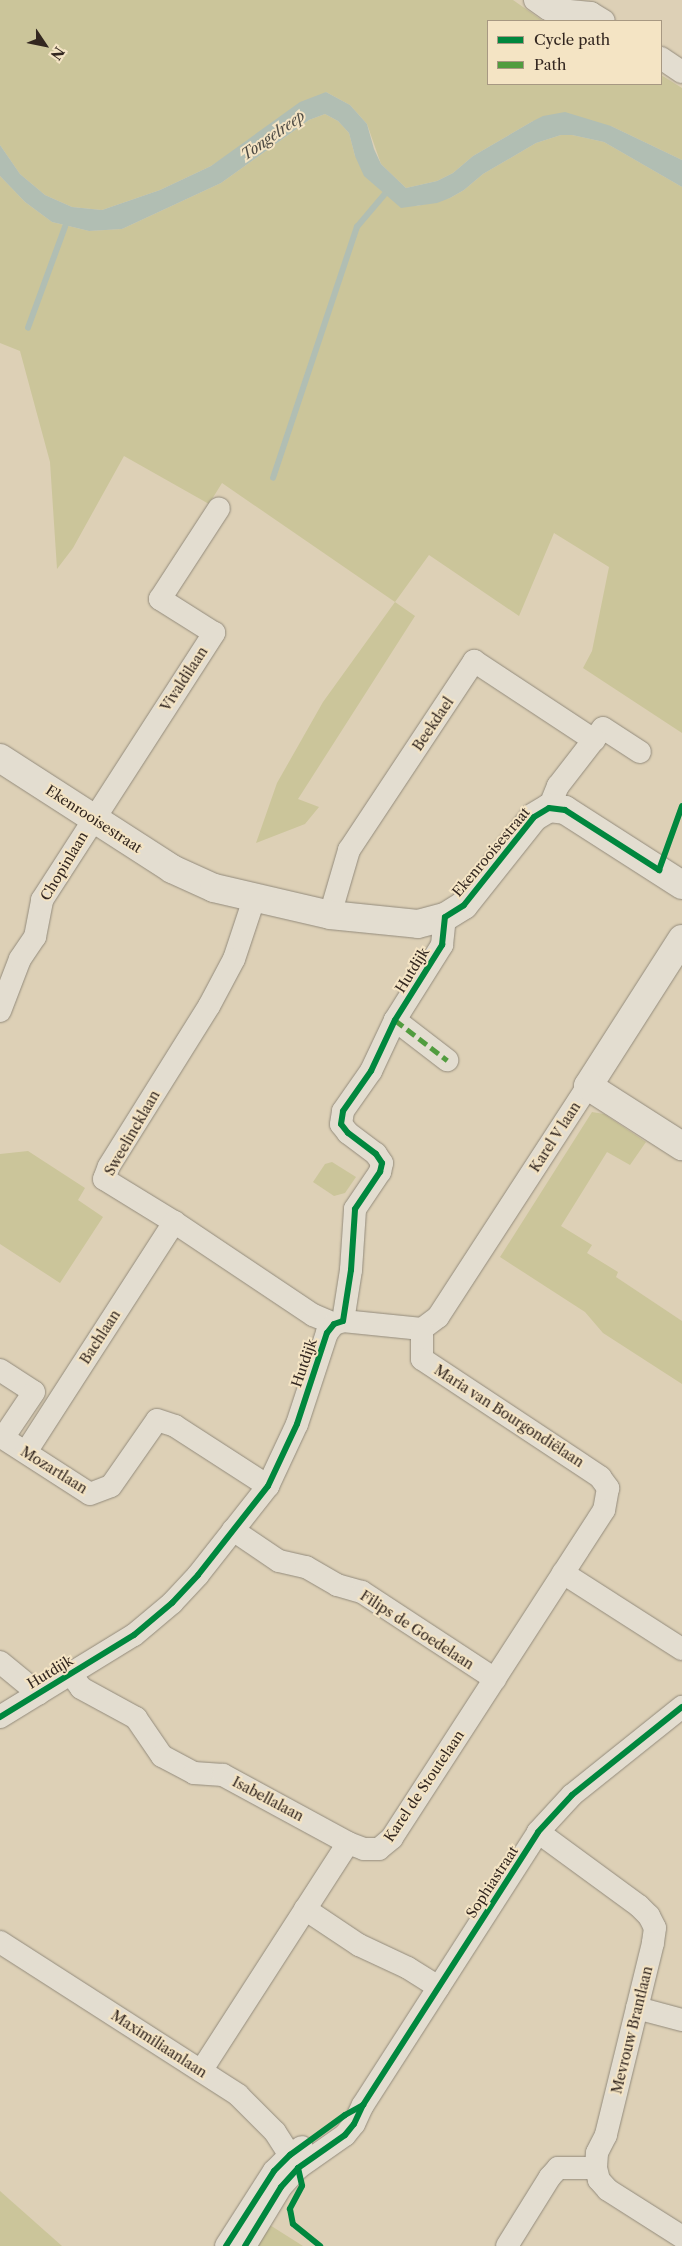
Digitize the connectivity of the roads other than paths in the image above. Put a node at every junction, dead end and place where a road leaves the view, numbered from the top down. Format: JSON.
{"nodes":[{"id":1,"x":535,"y":0,"type":"edge"},
{"id":2,"x":602,"y":20,"type":"edge"},
{"id":3,"x":662,"y":59,"type":"edge"},
{"id":4,"x":682,"y":72,"type":"edge"},
{"id":5,"x":219,"y":508,"type":"dead end"},
{"id":6,"x":594,"y":740,"type":"junction"},
{"id":7,"x":640,"y":752,"type":"dead end"},
{"id":8,"x":0,"y":758,"type":"edge"},
{"id":9,"x":549,"y":808,"type":"junction"},
{"id":10,"x":93,"y":819,"type":"junction"},
{"id":11,"x":682,"y":885,"type":"edge"},
{"id":12,"x":254,"y":898,"type":"junction"},
{"id":13,"x":330,"y":915,"type":"junction"},
{"id":14,"x":445,"y":917,"type":"junction"},
{"id":15,"x":682,"y":939,"type":"edge"},
{"id":16,"x":2,"y":1000,"type":"edge"},
{"id":17,"x":395,"y":1020,"type":"junction"},
{"id":18,"x":447,"y":1060,"type":"dead end"},
{"id":19,"x":588,"y":1086,"type":"junction"},
{"id":20,"x":682,"y":1146,"type":"edge"},
{"id":21,"x":174,"y":1222,"type":"junction"},
{"id":22,"x":339,"y":1322,"type":"junction"},
{"id":23,"x":422,"y":1329,"type":"junction"},
{"id":24,"x":0,"y":1370,"type":"edge"},
{"id":25,"x":2,"y":1437,"type":"edge"},
{"id":26,"x":26,"y":1452,"type":"junction"},
{"id":27,"x":268,"y":1486,"type":"junction"},
{"id":28,"x":608,"y":1488,"type":"joint"},
{"id":29,"x":233,"y":1530,"type":"junction"},
{"id":30,"x":563,"y":1573,"type":"junction"},
{"id":31,"x":682,"y":1649,"type":"edge"},
{"id":32,"x":0,"y":1662,"type":"edge"},
{"id":33,"x":71,"y":1674,"type":"junction"},
{"id":34,"x":495,"y":1680,"type":"junction"},
{"id":35,"x":39,"y":1694,"type":"junction"},
{"id":36,"x":682,"y":1707,"type":"edge"},
{"id":37,"x":0,"y":1717,"type":"edge"},
{"id":38,"x":538,"y":1832,"type":"junction"},
{"id":39,"x":348,"y":1843,"type":"junction"},
{"id":40,"x":305,"y":1909,"type":"junction"},
{"id":41,"x":0,"y":1942,"type":"edge"},
{"id":42,"x":439,"y":1987,"type":"junction"},
{"id":43,"x":637,"y":2008,"type":"junction"},
{"id":44,"x":682,"y":2020,"type":"edge"},
{"id":45,"x":201,"y":2071,"type":"junction"},
{"id":46,"x":294,"y":2161,"type":"junction"},
{"id":47,"x":596,"y":2168,"type":"junction"},
{"id":48,"x":682,"y":2237,"type":"edge"},
{"id":49,"x":226,"y":2246,"type":"edge"},
{"id":50,"x":245,"y":2246,"type":"edge"},
{"id":51,"x":507,"y":2246,"type":"edge"}],
"edges":[{"from":1,"to":2,"type":"street"},
{"from":3,"to":4,"type":"street"},
{"from":5,"to":10,"type":"street","name":"Vivaldilaan"},
{"from":6,"to":7,"type":"street"},
{"from":6,"to":9,"type":"street"},
{"from":6,"to":13,"type":"street","name":"Beekdael"},
{"from":8,"to":10,"type":"street","name":"Ekenrooisestraat"},
{"from":9,"to":11,"type":"street","name":"Ekenrooisestraat"},
{"from":9,"to":14,"type":"street","name":"Ekenrooisestraat"},
{"from":10,"to":12,"type":"street","name":"Ekenrooisestraat"},
{"from":10,"to":16,"type":"street","name":"Chopinlaan"},
{"from":12,"to":13,"type":"street","name":"Ekenrooisestraat"},
{"from":12,"to":21,"type":"street","name":"Sweelincklaan"},
{"from":13,"to":14,"type":"street","name":"Ekenrooisestraat"},
{"from":14,"to":17,"type":"street","name":"Hutdijk"},
{"from":15,"to":19,"type":"street","name":"Karel V laan"},
{"from":17,"to":18,"type":"street"},
{"from":17,"to":22,"type":"street","name":"Hutdijk"},
{"from":19,"to":20,"type":"street"},
{"from":19,"to":23,"type":"street","name":"Karel V laan"},
{"from":21,"to":22,"type":"street","name":"Sweelincklaan"},
{"from":21,"to":26,"type":"street","name":"Bachlaan"},
{"from":22,"to":23,"type":"street"},
{"from":22,"to":27,"type":"street","name":"Hutdijk"},
{"from":23,"to":28,"type":"street","name":"Maria van Bourgondiëlaan"},
{"from":24,"to":25,"type":"street","name":"Mozartlaan"},
{"from":25,"to":26,"type":"street","name":"Mozartlaan"},
{"from":26,"to":27,"type":"street","name":"Mozartlaan"},
{"from":27,"to":29,"type":"street","name":"Hutdijk"},
{"from":28,"to":30,"type":"street","name":"Karel de Stoutelaan"},
{"from":29,"to":33,"type":"street","name":"Hutdijk"},
{"from":29,"to":34,"type":"street","name":"Filips de Goedelaan"},
{"from":30,"to":31,"type":"street"},
{"from":30,"to":34,"type":"street","name":"Karel de Stoutelaan"},
{"from":32,"to":35,"type":"street"},
{"from":33,"to":35,"type":"street","name":"Hutdijk"},
{"from":33,"to":39,"type":"street","name":"Isabellalaan"},
{"from":34,"to":39,"type":"street","name":"Karel de Stoutelaan"},
{"from":35,"to":37,"type":"street","name":"Hutdijk"},
{"from":36,"to":38,"type":"street","name":"Sophiastraat"},
{"from":38,"to":42,"type":"street","name":"Sophiastraat"},
{"from":38,"to":43,"type":"street","name":"Mevrouw Brantlaan"},
{"from":39,"to":40,"type":"street"},
{"from":40,"to":42,"type":"street"},
{"from":40,"to":45,"type":"street"},
{"from":41,"to":45,"type":"street","name":"Maximiliaanlaan"},
{"from":42,"to":46,"type":"street","name":"Sophiastraat"},
{"from":43,"to":44,"type":"street"},
{"from":43,"to":47,"type":"street","name":"Mevrouw Brantlaan"},
{"from":45,"to":46,"type":"street","name":"Maximiliaanlaan"},
{"from":46,"to":49,"type":"street","name":"Sophiastraat"},
{"from":46,"to":50,"type":"street","name":"Sophiastraat"},
{"from":47,"to":48,"type":"street"},
{"from":47,"to":51,"type":"street"}]}
